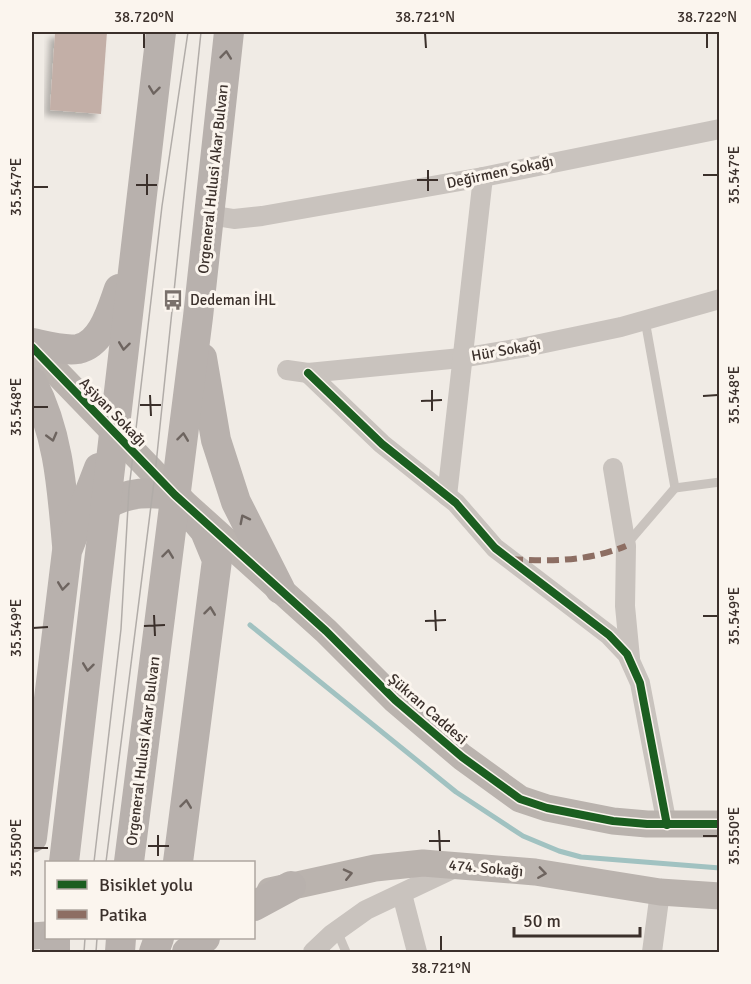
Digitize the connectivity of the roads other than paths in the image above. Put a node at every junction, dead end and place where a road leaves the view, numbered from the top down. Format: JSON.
{"nodes":[{"id":1,"x":161,"y":32,"type":"edge"},
{"id":2,"x":229,"y":32,"type":"edge"},
{"id":3,"x":720,"y":129,"type":"edge"},
{"id":4,"x":483,"y":177,"type":"junction"},
{"id":5,"x":209,"y":215,"type":"junction"},
{"id":6,"x":136,"y":241,"type":"junction"},
{"id":7,"x":720,"y":299,"type":"edge"},
{"id":8,"x":198,"y":317,"type":"junction"},
{"id":9,"x":645,"y":320,"type":"junction"},
{"id":10,"x":32,"y":343,"type":"edge"},
{"id":11,"x":32,"y":347,"type":"edge"},
{"id":12,"x":461,"y":358,"type":"junction"},
{"id":13,"x":287,"y":370,"type":"dead end"},
{"id":14,"x":308,"y":373,"type":"junction"},
{"id":15,"x":32,"y":382,"type":"edge"},
{"id":16,"x":114,"y":432,"type":"junction"},
{"id":17,"x":613,"y":468,"type":"dead end"},
{"id":18,"x":720,"y":482,"type":"edge"},
{"id":19,"x":675,"y":488,"type":"junction"},
{"id":20,"x":176,"y":495,"type":"junction"},
{"id":21,"x":447,"y":496,"type":"junction"},
{"id":22,"x":106,"y":505,"type":"junction"},
{"id":23,"x":626,"y":546,"type":"junction"},
{"id":24,"x":67,"y":551,"type":"junction"},
{"id":25,"x":280,"y":589,"type":"junction"},
{"id":26,"x":630,"y":658,"type":"junction"},
{"id":27,"x":720,"y":824,"type":"edge"},
{"id":28,"x":667,"y":825,"type":"junction"},
{"id":29,"x":32,"y":838,"type":"edge"},
{"id":30,"x":64,"y":861,"type":"edge"},
{"id":31,"x":129,"y":861,"type":"edge"},
{"id":32,"x":178,"y":861,"type":"edge"},
{"id":33,"x":460,"y":865,"type":"junction"},
{"id":34,"x":291,"y":886,"type":"junction"},
{"id":35,"x":660,"y":892,"type":"junction"},
{"id":36,"x":402,"y":894,"type":"junction"},
{"id":37,"x":255,"y":895,"type":"edge"},
{"id":38,"x":720,"y":896,"type":"edge"},
{"id":39,"x":255,"y":905,"type":"edge"},
{"id":40,"x":337,"y":931,"type":"junction"},
{"id":41,"x":205,"y":939,"type":"edge"},
{"id":42,"x":187,"y":952,"type":"edge"},
{"id":43,"x":313,"y":952,"type":"edge"},
{"id":44,"x":346,"y":952,"type":"edge"},
{"id":45,"x":417,"y":952,"type":"edge"},
{"id":46,"x":652,"y":952,"type":"edge"}],
"edges":[{"from":1,"to":6,"type":"main road","one_way":true},
{"from":5,"to":2,"type":"main road","name":"Orgeneral Hulusi Akar Bulvarı","one_way":true},
{"from":3,"to":4,"type":"street","name":"Değirmen Sokağı"},
{"from":4,"to":5,"type":"street","name":"Değirmen Sokağı"},
{"from":4,"to":12,"type":"street"},
{"from":5,"to":8,"type":"main road","name":"Orgeneral Hulusi Akar Bulvarı"},
{"from":6,"to":10,"type":"main road"},
{"from":6,"to":16,"type":"main road","one_way":true},
{"from":7,"to":9,"type":"street","name":"Hür Sokağı"},
{"from":20,"to":8,"type":"main road","name":"Orgeneral Hulusi Akar Bulvarı","one_way":true},
{"from":25,"to":8,"type":"main road","one_way":true},
{"from":9,"to":12,"type":"street","name":"Hür Sokağı"},
{"from":9,"to":19,"type":"lane"},
{"from":11,"to":16,"type":"street","name":"Aşiyan Sokağı"},
{"from":12,"to":14,"type":"street","name":"Hür Sokağı"},
{"from":12,"to":21,"type":"street"},
{"from":13,"to":14,"type":"street","name":"Hür Sokağı"},
{"from":14,"to":21,"type":"street"},
{"from":15,"to":24,"type":"main road","one_way":true},
{"from":16,"to":20,"type":"street","name":"Aşiyan Sokağı"},
{"from":16,"to":22,"type":"main road"},
{"from":16,"to":24,"type":"main road"},
{"from":17,"to":23,"type":"street"},
{"from":18,"to":19,"type":"lane"},
{"from":19,"to":23,"type":"lane"},
{"from":20,"to":22,"type":"main road"},
{"from":20,"to":25,"type":"street","name":"Şükran Caddesi"},
{"from":31,"to":20,"type":"main road","name":"Orgeneral Hulusi Akar Bulvarı","one_way":true},
{"from":32,"to":20,"type":"main road","one_way":true},
{"from":21,"to":26,"type":"street"},
{"from":22,"to":30,"type":"main road","one_way":true},
{"from":23,"to":26,"type":"street"},
{"from":24,"to":29,"type":"main road","one_way":true},
{"from":25,"to":28,"type":"street","name":"Şükran Caddesi"},
{"from":26,"to":28,"type":"street"},
{"from":27,"to":28,"type":"street","name":"Şükran Caddesi"},
{"from":34,"to":33,"type":"street","name":"474. Sokağı","one_way":true},
{"from":33,"to":35,"type":"street","name":"474. Sokağı","one_way":true},
{"from":33,"to":36,"type":"street"},
{"from":34,"to":37,"type":"street","name":"474. Sokağı"},
{"from":34,"to":39,"type":"main road"},
{"from":35,"to":38,"type":"street","name":"474. Sokağı"},
{"from":35,"to":46,"type":"street"},
{"from":36,"to":40,"type":"street"},
{"from":36,"to":45,"type":"street"},
{"from":40,"to":43,"type":"street"},
{"from":40,"to":44,"type":"lane"},
{"from":41,"to":42,"type":"main road"}]}
